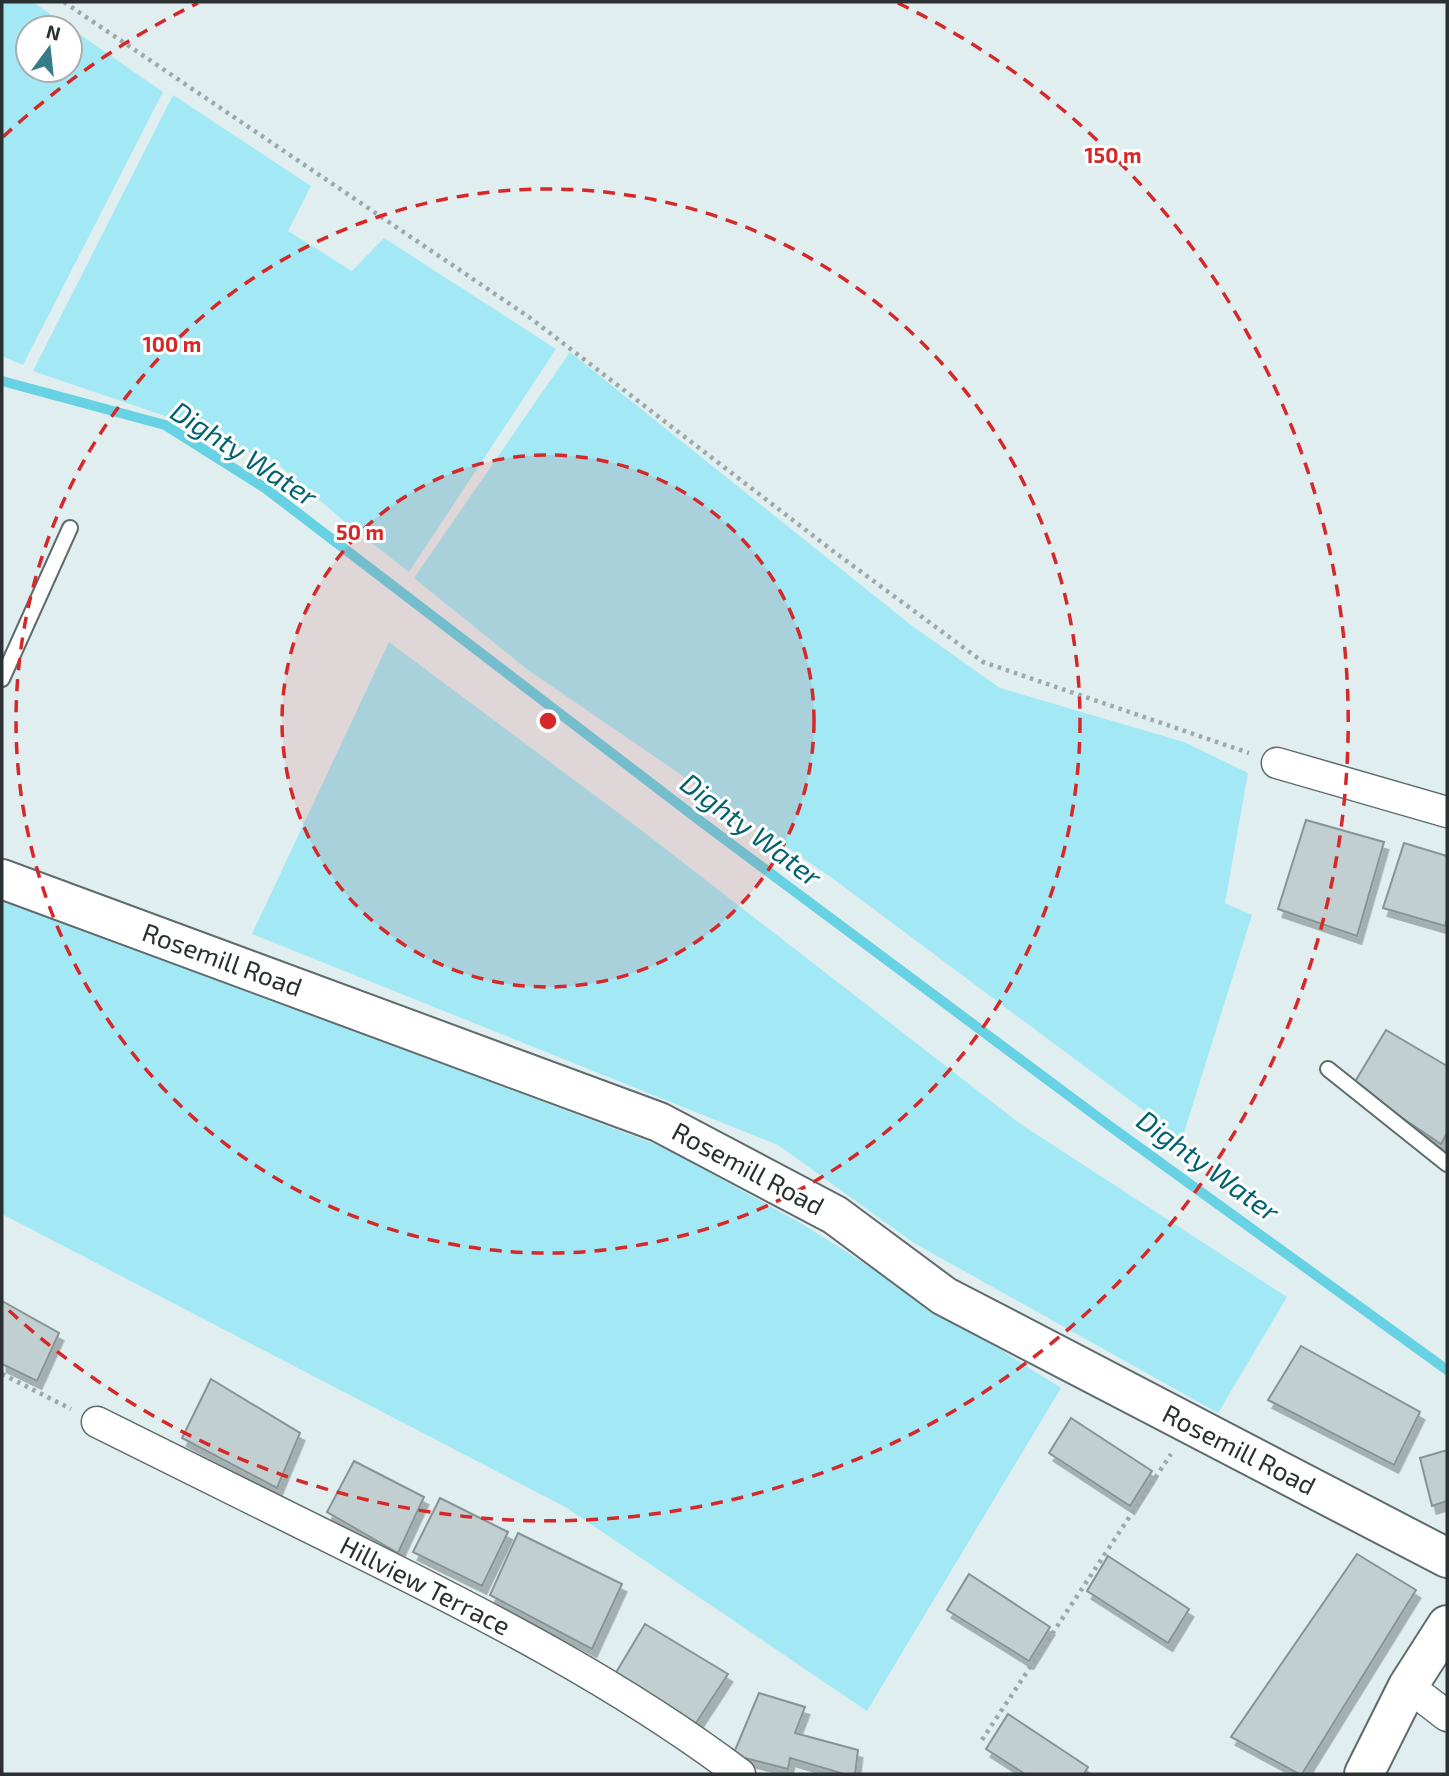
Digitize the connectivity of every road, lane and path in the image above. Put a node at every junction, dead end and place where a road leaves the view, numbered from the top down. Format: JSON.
{"nodes":[{"id":1,"x":64,"y":2,"type":"edge"},
{"id":2,"x":70,"y":528,"type":"dead end"},
{"id":3,"x":2,"y":679,"type":"edge"},
{"id":4,"x":1277,"y":763,"type":"joint"},
{"id":5,"x":1447,"y":812,"type":"edge"},
{"id":6,"x":2,"y":879,"type":"edge"},
{"id":7,"x":1328,"y":1069,"type":"dead end"},
{"id":8,"x":1447,"y":1164,"type":"edge"},
{"id":9,"x":2,"y":1374,"type":"edge"},
{"id":10,"x":97,"y":1422,"type":"joint"},
{"id":11,"x":1190,"y":1425,"type":"junction"},
{"id":12,"x":1447,"y":1558,"type":"edge"},
{"id":13,"x":1447,"y":1625,"type":"edge"},
{"id":14,"x":1408,"y":1686,"type":"junction"},
{"id":15,"x":1447,"y":1716,"type":"edge"},
{"id":16,"x":982,"y":1740,"type":"dead end"},
{"id":17,"x":740,"y":1774,"type":"edge"},
{"id":18,"x":1364,"y":1774,"type":"edge"}],
"edges":[{"from":1,"to":4,"type":"path"},
{"from":2,"to":3,"type":"lane"},
{"from":4,"to":5,"type":"street"},
{"from":6,"to":11,"type":"street","name":"Rosemill Road"},
{"from":7,"to":8,"type":"lane"},
{"from":9,"to":10,"type":"path"},
{"from":10,"to":17,"type":"street","name":"Hillview Terrace"},
{"from":11,"to":12,"type":"street","name":"Rosemill Road"},
{"from":11,"to":16,"type":"path"},
{"from":13,"to":14,"type":"street"},
{"from":14,"to":15,"type":"street"},
{"from":14,"to":18,"type":"street"}]}
